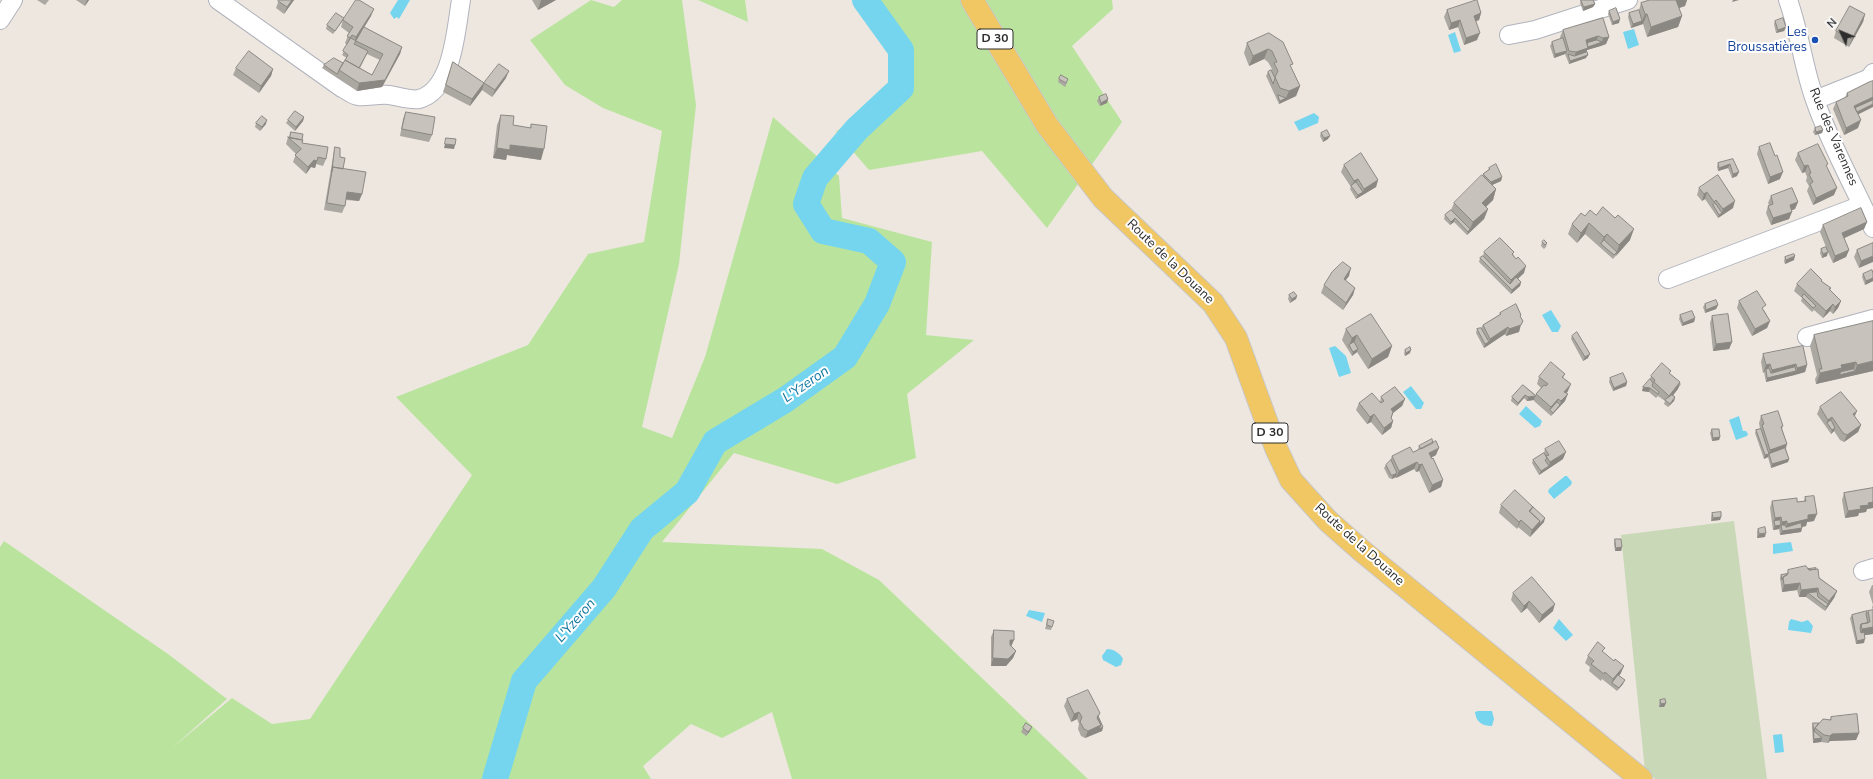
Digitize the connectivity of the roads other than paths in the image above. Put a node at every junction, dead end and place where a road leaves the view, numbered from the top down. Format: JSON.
{"nodes":[{"id":1,"x":13,"y":0,"type":"edge"},
{"id":2,"x":218,"y":0,"type":"edge"},
{"id":3,"x":461,"y":0,"type":"edge"},
{"id":4,"x":972,"y":0,"type":"edge"},
{"id":5,"x":1628,"y":0,"type":"edge"},
{"id":6,"x":1788,"y":0,"type":"edge"},
{"id":7,"x":1798,"y":0,"type":"edge"},
{"id":8,"x":0,"y":20,"type":"edge"},
{"id":9,"x":1795,"y":20,"type":"junction"},
{"id":10,"x":1509,"y":35,"type":"dead end"},
{"id":11,"x":1872,"y":76,"type":"edge"},
{"id":12,"x":1815,"y":100,"type":"junction"},
{"id":13,"x":1862,"y":205,"type":"junction"},
{"id":14,"x":1873,"y":228,"type":"edge"},
{"id":15,"x":1668,"y":279,"type":"dead end"},
{"id":16,"x":1873,"y":319,"type":"edge"},
{"id":17,"x":1807,"y":337,"type":"dead end"},
{"id":18,"x":1640,"y":779,"type":"edge"}],
"edges":[{"from":1,"to":8,"type":"street"},
{"from":2,"to":3,"type":"street"},
{"from":4,"to":18,"type":"main road","name":"Route de la Douane","number":"D 30"},
{"from":5,"to":10,"type":"street"},
{"from":6,"to":9,"type":"street","name":"Rue des Varennes"},
{"from":7,"to":9,"type":"street","name":"Rue des Varennes"},
{"from":9,"to":12,"type":"street","name":"Rue des Varennes"},
{"from":11,"to":12,"type":"street"},
{"from":12,"to":13,"type":"street","name":"Rue des Varennes"},
{"from":13,"to":14,"type":"street","name":"Rue des Varennes"},
{"from":13,"to":15,"type":"street"},
{"from":16,"to":17,"type":"street"}]}
